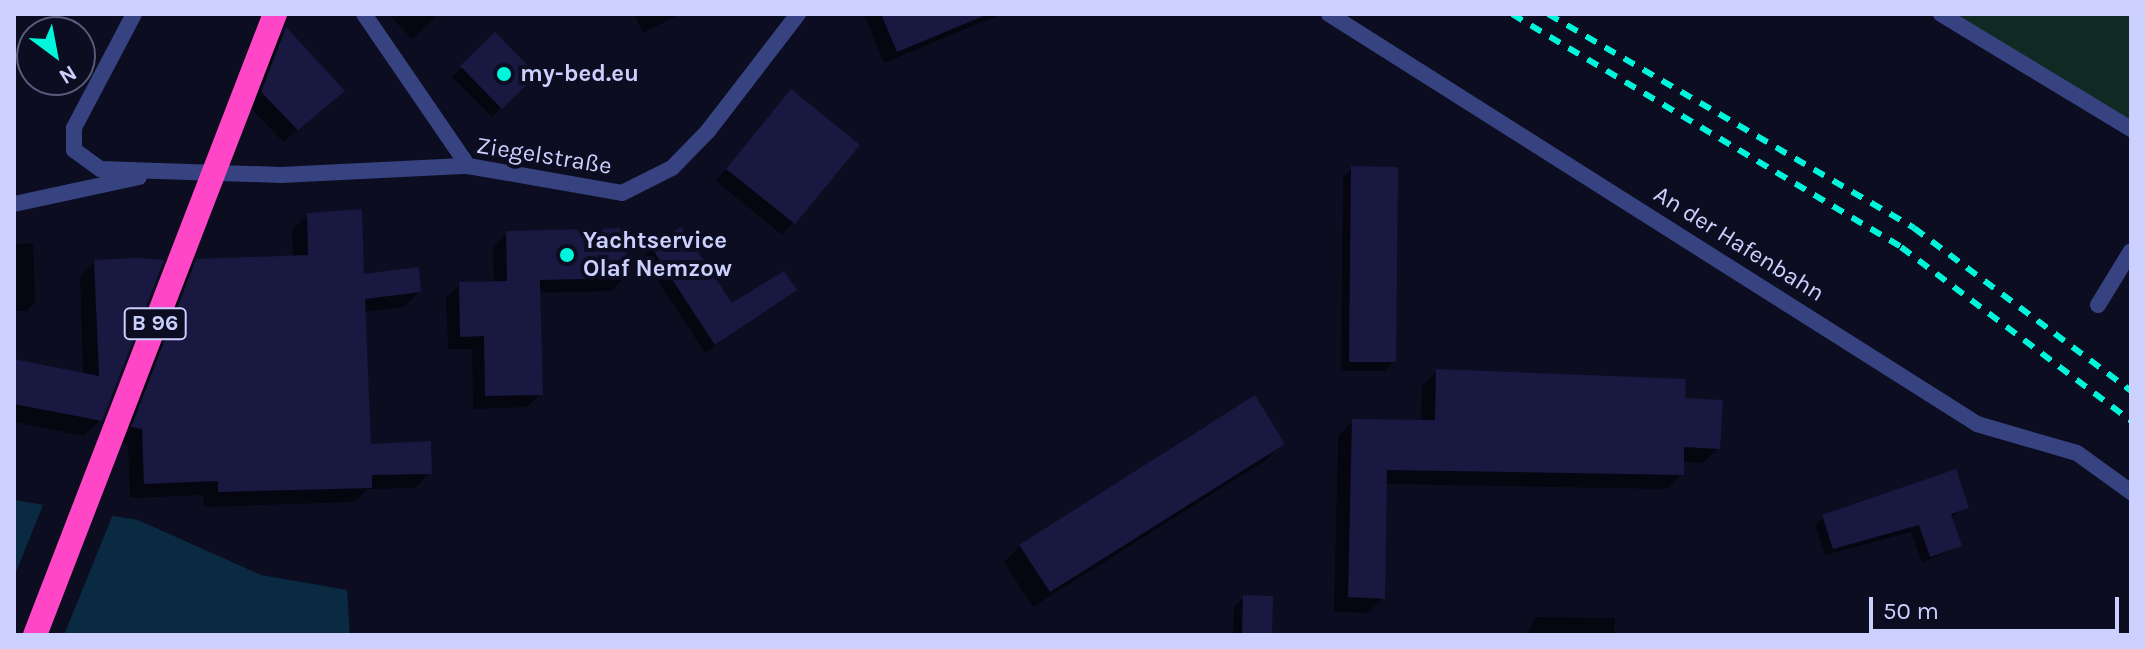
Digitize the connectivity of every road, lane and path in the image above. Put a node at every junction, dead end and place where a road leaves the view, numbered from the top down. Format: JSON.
{"nodes":[{"id":1,"x":134,"y":14,"type":"edge"},
{"id":2,"x":275,"y":14,"type":"edge"},
{"id":3,"x":364,"y":14,"type":"edge"},
{"id":4,"x":798,"y":14,"type":"edge"},
{"id":5,"x":1329,"y":14,"type":"edge"},
{"id":6,"x":1941,"y":14,"type":"edge"},
{"id":7,"x":2131,"y":129,"type":"edge"},
{"id":8,"x":468,"y":166,"type":"junction"},
{"id":9,"x":156,"y":174,"type":"junction"},
{"id":10,"x":14,"y":204,"type":"edge"},
{"id":11,"x":2131,"y":251,"type":"edge"},
{"id":12,"x":2098,"y":305,"type":"dead end"},
{"id":13,"x":2131,"y":492,"type":"edge"},
{"id":14,"x":35,"y":635,"type":"edge"}],
"edges":[{"from":1,"to":9,"type":"street","name":"Ziegelstraße"},
{"from":2,"to":14,"type":"highway","number":"B 96","bridge":true},
{"from":3,"to":8,"type":"street"},
{"from":4,"to":8,"type":"street","name":"Ziegelstraße"},
{"from":5,"to":13,"type":"street","name":"An der Hafenbahn"},
{"from":6,"to":7,"type":"street"},
{"from":8,"to":9,"type":"street","name":"Ziegelstraße"},
{"from":9,"to":10,"type":"street","name":"Ziegelstraße"},
{"from":11,"to":12,"type":"street"}]}
